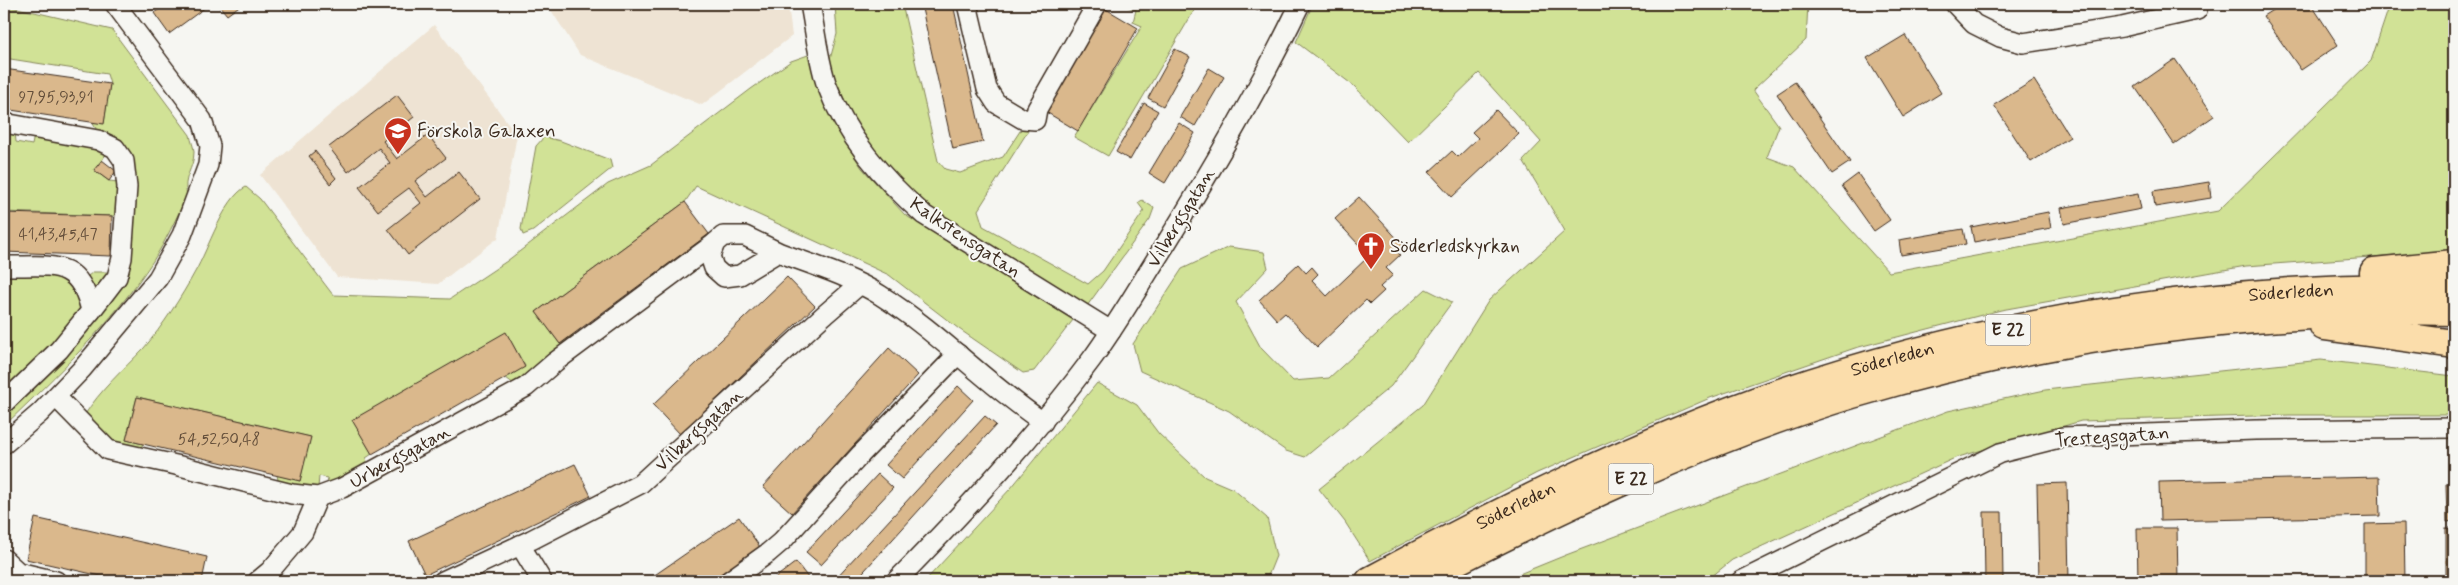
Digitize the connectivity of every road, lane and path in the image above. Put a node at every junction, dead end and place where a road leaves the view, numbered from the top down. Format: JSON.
{"nodes":[{"id":1,"x":115,"y":4,"type":"edge"},
{"id":2,"x":810,"y":4,"type":"edge"},
{"id":3,"x":967,"y":4,"type":"edge"},
{"id":4,"x":1097,"y":4,"type":"edge"},
{"id":5,"x":1300,"y":4,"type":"edge"},
{"id":6,"x":1955,"y":4,"type":"edge"},
{"id":7,"x":2198,"y":10,"type":"dead end"},
{"id":8,"x":4,"y":123,"type":"edge"},
{"id":9,"x":715,"y":243,"type":"junction"},
{"id":10,"x":778,"y":252,"type":"junction"},
{"id":11,"x":2454,"y":264,"type":"edge"},
{"id":12,"x":4,"y":266,"type":"edge"},
{"id":13,"x":859,"y":285,"type":"junction"},
{"id":14,"x":2454,"y":289,"type":"edge"},
{"id":15,"x":2243,"y":294,"type":"junction"},
{"id":16,"x":90,"y":311,"type":"junction"},
{"id":17,"x":2454,"y":311,"type":"edge"},
{"id":18,"x":2261,"y":318,"type":"junction"},
{"id":19,"x":1111,"y":331,"type":"junction"},
{"id":20,"x":2454,"y":344,"type":"edge"},
{"id":21,"x":958,"y":354,"type":"junction"},
{"id":22,"x":56,"y":397,"type":"junction"},
{"id":23,"x":4,"y":403,"type":"edge"},
{"id":24,"x":1043,"y":422,"type":"junction"},
{"id":25,"x":2454,"y":428,"type":"edge"},
{"id":26,"x":4,"y":444,"type":"edge"},
{"id":27,"x":318,"y":498,"type":"junction"},
{"id":28,"x":520,"y":545,"type":"junction"},
{"id":29,"x":4,"y":559,"type":"edge"},
{"id":30,"x":443,"y":580,"type":"edge"},
{"id":31,"x":56,"y":581,"type":"edge"},
{"id":32,"x":258,"y":581,"type":"edge"},
{"id":33,"x":542,"y":581,"type":"edge"},
{"id":34,"x":728,"y":581,"type":"edge"},
{"id":35,"x":896,"y":581,"type":"edge"},
{"id":36,"x":1370,"y":581,"type":"edge"},
{"id":37,"x":1417,"y":581,"type":"edge"},
{"id":38,"x":1740,"y":581,"type":"edge"}],
"edges":[{"from":1,"to":22,"type":"street"},
{"from":2,"to":19,"type":"street","name":"Kalkstensgatan"},
{"from":3,"to":4,"type":"street"},
{"from":5,"to":19,"type":"street","name":"Vilbergsgatan"},
{"from":6,"to":7,"type":"street"},
{"from":8,"to":16,"type":"street"},
{"from":9,"to":10,"type":"street"},
{"from":9,"to":10,"type":"street"},
{"from":9,"to":27,"type":"street","name":"Urbergsgatan"},
{"from":10,"to":13,"type":"street"},
{"from":11,"to":15,"type":"highway"},
{"from":12,"to":16,"type":"street"},
{"from":13,"to":21,"type":"street"},
{"from":13,"to":28,"type":"street","name":"Vilbergsgatan"},
{"from":14,"to":15,"type":"highway","name":"Söderleden","number":"E 22"},
{"from":15,"to":36,"type":"highway","name":"Söderleden","number":"E 22"},
{"from":16,"to":23,"type":"street"},
{"from":17,"to":18,"type":"highway","name":"Söderleden","number":"E 22"},
{"from":18,"to":20,"type":"highway"},
{"from":18,"to":37,"type":"highway","name":"Söderleden","number":"E 22"},
{"from":19,"to":24,"type":"street","name":"Vilbergsgatan"},
{"from":21,"to":24,"type":"street"},
{"from":21,"to":34,"type":"street"},
{"from":22,"to":26,"type":"street"},
{"from":22,"to":27,"type":"street"},
{"from":24,"to":35,"type":"street","name":"Vilbergsgatan"},
{"from":25,"to":38,"type":"street","name":"Trestegsgatan"},
{"from":27,"to":32,"type":"street"},
{"from":28,"to":30,"type":"street","name":"Vilbergsgatan"},
{"from":28,"to":33,"type":"street"},
{"from":29,"to":31,"type":"street"}]}
